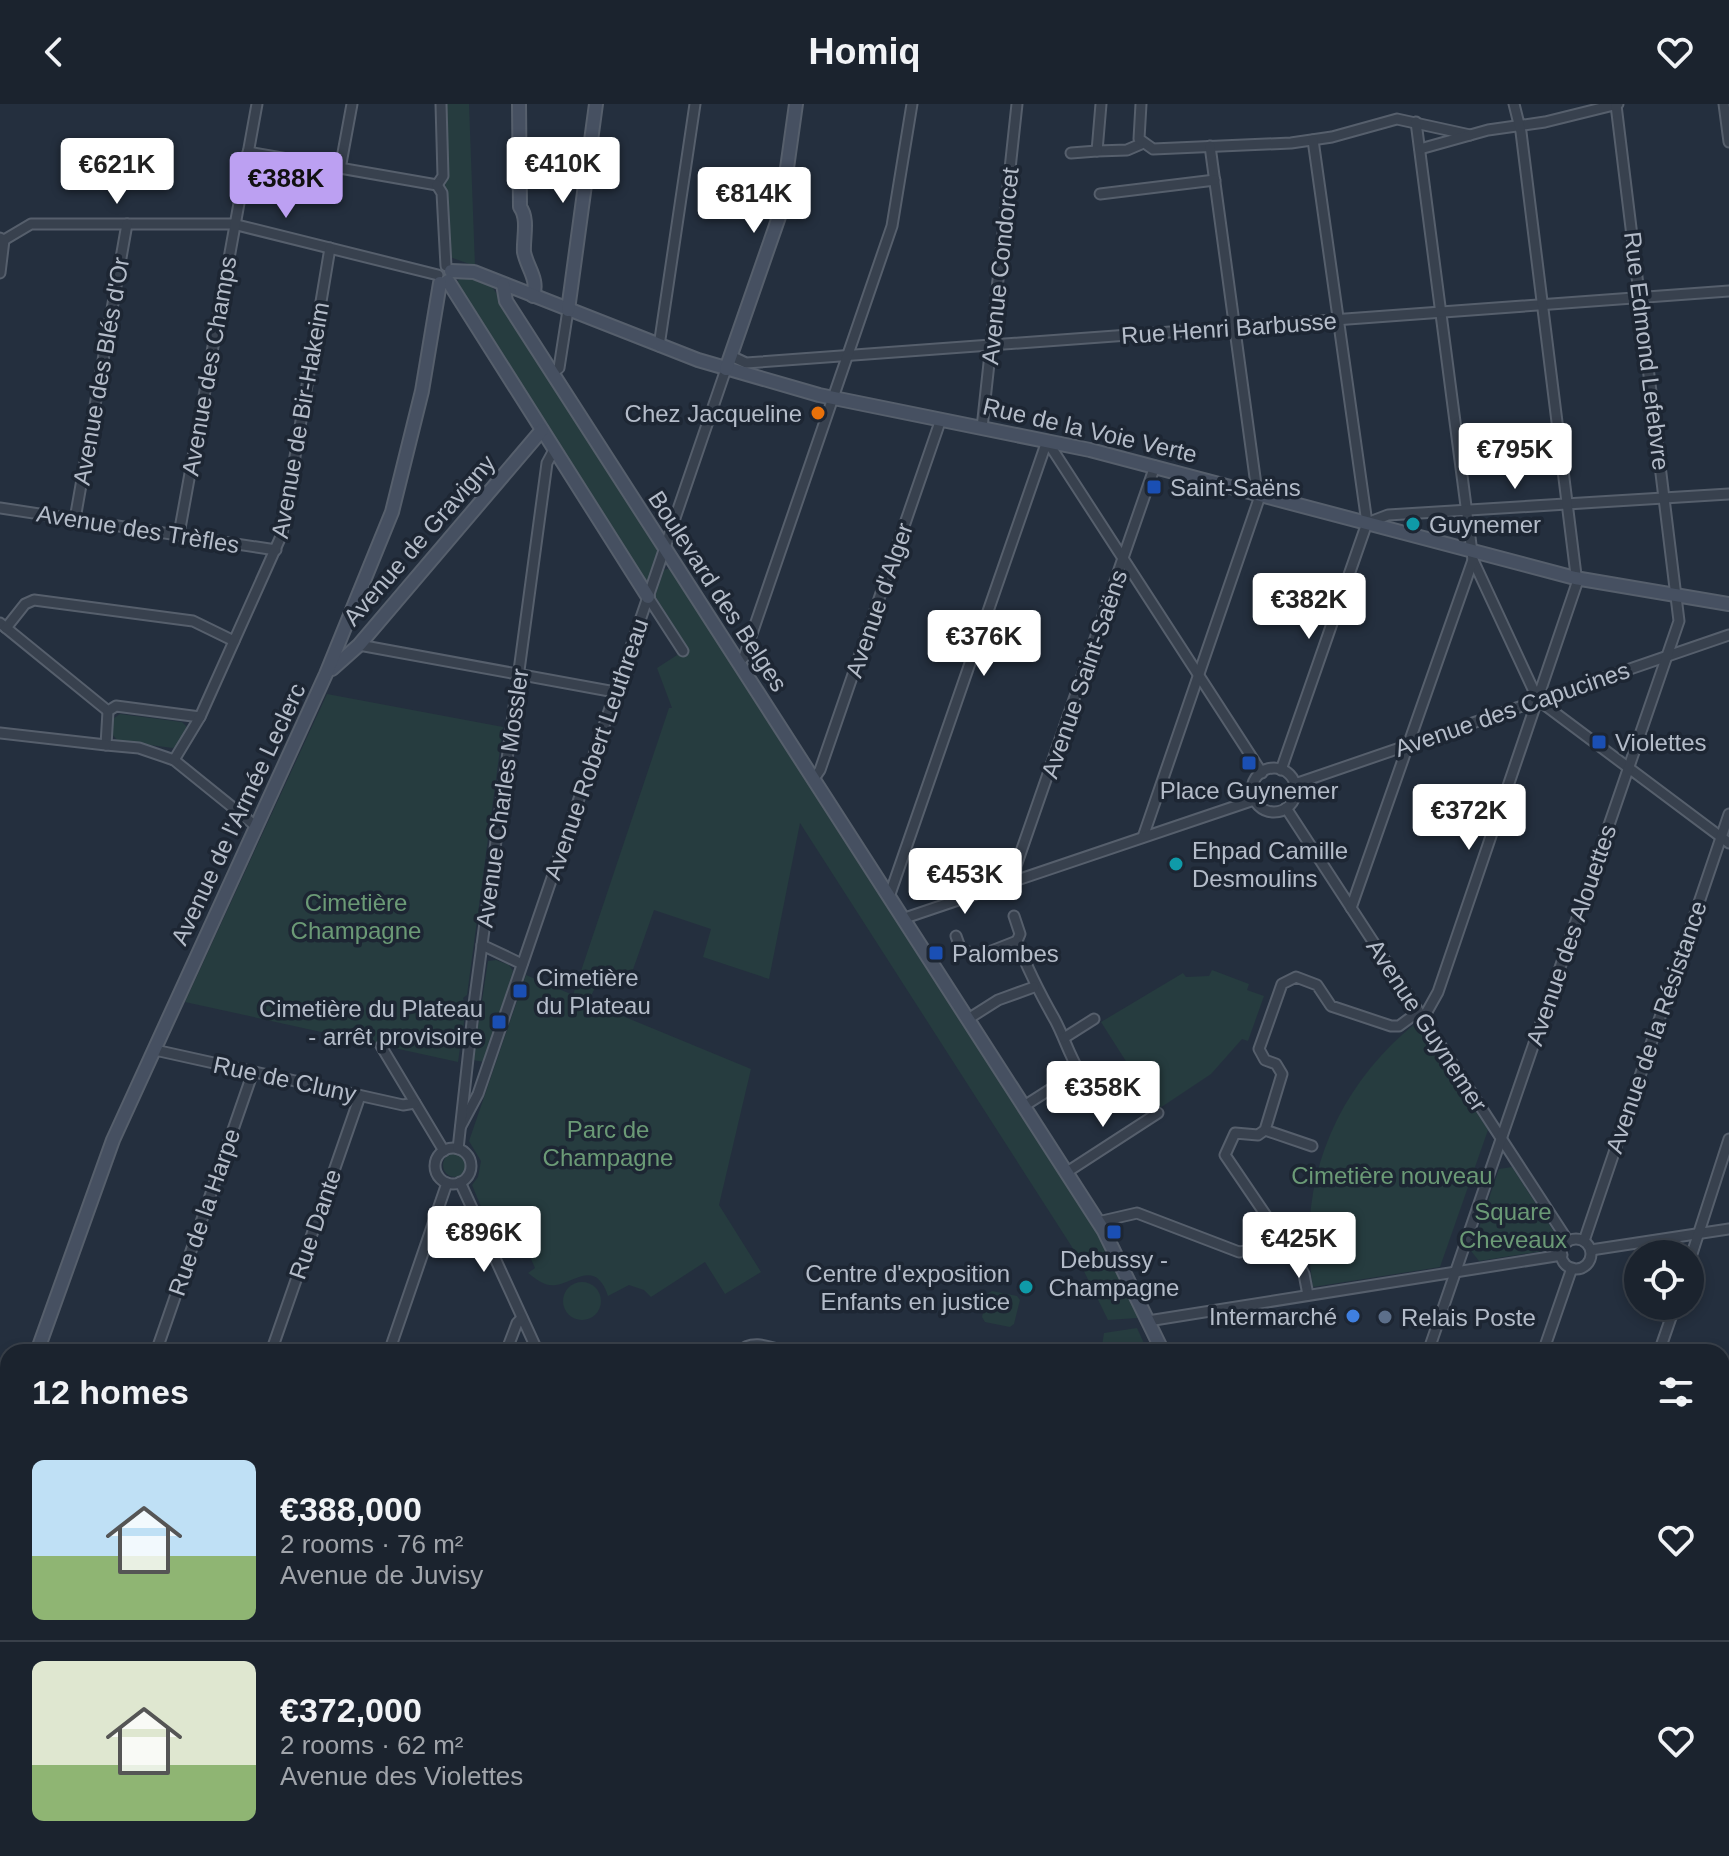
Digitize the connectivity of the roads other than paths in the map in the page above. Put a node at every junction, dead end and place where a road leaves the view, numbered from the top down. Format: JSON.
{"nodes":[{"id":1,"x":257,"y":104,"type":"edge"},
{"id":2,"x":352,"y":104,"type":"edge"},
{"id":3,"x":441,"y":104,"type":"edge"},
{"id":4,"x":519,"y":104,"type":"edge"},
{"id":5,"x":596,"y":104,"type":"edge"},
{"id":6,"x":695,"y":104,"type":"edge"},
{"id":7,"x":796,"y":104,"type":"edge"},
{"id":8,"x":912,"y":104,"type":"edge"},
{"id":9,"x":1017,"y":104,"type":"edge"},
{"id":10,"x":1101,"y":104,"type":"edge"},
{"id":11,"x":1141,"y":104,"type":"edge"},
{"id":12,"x":1514,"y":104,"type":"edge"},
{"id":13,"x":1617,"y":104,"type":"edge"},
{"id":14,"x":1724,"y":104,"type":"edge"},
{"id":15,"x":1416,"y":122,"type":"junction"},
{"id":16,"x":1519,"y":124,"type":"junction"},
{"id":17,"x":1470,"y":135,"type":"junction"},
{"id":18,"x":1313,"y":140,"type":"junction"},
{"id":19,"x":1729,"y":142,"type":"edge"},
{"id":20,"x":1141,"y":144,"type":"junction"},
{"id":21,"x":1210,"y":146,"type":"junction"},
{"id":22,"x":1420,"y":149,"type":"junction"},
{"id":23,"x":1097,"y":151,"type":"junction"},
{"id":24,"x":248,"y":152,"type":"junction"},
{"id":25,"x":1071,"y":153,"type":"dead end"},
{"id":26,"x":340,"y":169,"type":"junction"},
{"id":27,"x":1215,"y":180,"type":"junction"},
{"id":28,"x":437,"y":185,"type":"junction"},
{"id":29,"x":1100,"y":194,"type":"dead end"},
{"id":30,"x":127,"y":224,"type":"junction"},
{"id":31,"x":233,"y":224,"type":"junction"},
{"id":32,"x":2,"y":239,"type":"edge"},
{"id":33,"x":330,"y":248,"type":"junction"},
{"id":34,"x":0,"y":273,"type":"edge"},
{"id":35,"x":445,"y":275,"type":"junction"},
{"id":36,"x":503,"y":284,"type":"junction"},
{"id":37,"x":1729,"y":291,"type":"edge"},
{"id":38,"x":533,"y":296,"type":"junction"},
{"id":39,"x":1640,"y":298,"type":"junction"},
{"id":40,"x":1542,"y":304,"type":"junction"},
{"id":41,"x":568,"y":310,"type":"junction"},
{"id":42,"x":1440,"y":312,"type":"junction"},
{"id":43,"x":1338,"y":319,"type":"junction"},
{"id":44,"x":1235,"y":328,"type":"junction"},
{"id":45,"x":991,"y":345,"type":"junction"},
{"id":46,"x":659,"y":346,"type":"junction"},
{"id":47,"x":848,"y":355,"type":"junction"},
{"id":48,"x":728,"y":362,"type":"junction"},
{"id":49,"x":552,"y":373,"type":"junction"},
{"id":50,"x":833,"y":398,"type":"junction"},
{"id":51,"x":941,"y":419,"type":"junction"},
{"id":52,"x":982,"y":428,"type":"junction"},
{"id":53,"x":542,"y":430,"type":"junction"},
{"id":54,"x":1047,"y":441,"type":"junction"},
{"id":55,"x":554,"y":450,"type":"junction"},
{"id":56,"x":1155,"y":466,"type":"junction"},
{"id":57,"x":1259,"y":492,"type":"junction"},
{"id":58,"x":1729,"y":494,"type":"edge"},
{"id":59,"x":1665,"y":498,"type":"junction"},
{"id":60,"x":1567,"y":505,"type":"junction"},
{"id":61,"x":0,"y":508,"type":"edge"},
{"id":62,"x":1465,"y":511,"type":"junction"},
{"id":63,"x":75,"y":519,"type":"junction"},
{"id":64,"x":1367,"y":523,"type":"junction"},
{"id":65,"x":179,"y":534,"type":"junction"},
{"id":66,"x":665,"y":549,"type":"junction"},
{"id":67,"x":276,"y":550,"type":"junction"},
{"id":68,"x":1472,"y":556,"type":"junction"},
{"id":69,"x":1123,"y":560,"type":"junction"},
{"id":70,"x":1578,"y":579,"type":"junction"},
{"id":71,"x":648,"y":597,"type":"junction"},
{"id":72,"x":1678,"y":597,"type":"junction"},
{"id":73,"x":1729,"y":604,"type":"edge"},
{"id":74,"x":3,"y":626,"type":"edge"},
{"id":75,"x":1729,"y":635,"type":"edge"},
{"id":76,"x":234,"y":641,"type":"junction"},
{"id":77,"x":359,"y":645,"type":"junction"},
{"id":78,"x":683,"y":651,"type":"dead end"},
{"id":79,"x":1668,"y":655,"type":"junction"},
{"id":80,"x":738,"y":663,"type":"junction"},
{"id":81,"x":326,"y":674,"type":"junction"},
{"id":82,"x":519,"y":674,"type":"junction"},
{"id":83,"x":1199,"y":674,"type":"junction"},
{"id":84,"x":615,"y":692,"type":"junction"},
{"id":85,"x":1538,"y":700,"type":"junction"},
{"id":86,"x":108,"y":711,"type":"junction"},
{"id":87,"x":200,"y":717,"type":"junction"},
{"id":88,"x":0,"y":733,"type":"edge"},
{"id":89,"x":106,"y":745,"type":"junction"},
{"id":90,"x":1408,"y":745,"type":"junction"},
{"id":91,"x":174,"y":760,"type":"junction"},
{"id":92,"x":1629,"y":768,"type":"junction"},
{"id":93,"x":1281,"y":770,"type":"junction"},
{"id":94,"x":1262,"y":773,"type":"junction"},
{"id":95,"x":813,"y":780,"type":"junction"},
{"id":96,"x":1295,"y":784,"type":"junction"},
{"id":97,"x":1254,"y":800,"type":"junction"},
{"id":98,"x":1286,"y":808,"type":"junction"},
{"id":99,"x":1729,"y":814,"type":"edge"},
{"id":100,"x":257,"y":827,"type":"junction"},
{"id":101,"x":1143,"y":837,"type":"junction"},
{"id":102,"x":1725,"y":840,"type":"edge"},
{"id":103,"x":1015,"y":882,"type":"junction"},
{"id":104,"x":889,"y":897,"type":"junction"},
{"id":105,"x":1351,"y":908,"type":"junction"},
{"id":106,"x":1014,"y":916,"type":"dead end"},
{"id":107,"x":905,"y":918,"type":"junction"},
{"id":108,"x":956,"y":936,"type":"dead end"},
{"id":109,"x":1017,"y":941,"type":"junction"},
{"id":110,"x":482,"y":945,"type":"junction"},
{"id":111,"x":522,"y":964,"type":"junction"},
{"id":112,"x":1034,"y":987,"type":"junction"},
{"id":113,"x":1420,"y":1015,"type":"junction"},
{"id":114,"x":968,"y":1019,"type":"junction"},
{"id":115,"x":1094,"y":1019,"type":"dead end"},
{"id":116,"x":1064,"y":1038,"type":"junction"},
{"id":117,"x":381,"y":1046,"type":"dead end"},
{"id":118,"x":155,"y":1050,"type":"junction"},
{"id":119,"x":253,"y":1072,"type":"junction"},
{"id":120,"x":360,"y":1096,"type":"junction"},
{"id":121,"x":415,"y":1103,"type":"junction"},
{"id":122,"x":1024,"y":1106,"type":"junction"},
{"id":123,"x":1158,"y":1113,"type":"dead end"},
{"id":124,"x":461,"y":1126,"type":"junction"},
{"id":125,"x":1265,"y":1130,"type":"junction"},
{"id":126,"x":1502,"y":1138,"type":"junction"},
{"id":127,"x":1729,"y":1139,"type":"edge"},
{"id":128,"x":1312,"y":1146,"type":"dead end"},
{"id":129,"x":458,"y":1149,"type":"junction"},
{"id":130,"x":444,"y":1151,"type":"junction"},
{"id":131,"x":1067,"y":1172,"type":"junction"},
{"id":132,"x":460,"y":1182,"type":"junction"},
{"id":133,"x":447,"y":1183,"type":"junction"},
{"id":134,"x":1098,"y":1222,"type":"junction"},
{"id":135,"x":1729,"y":1229,"type":"edge"},
{"id":136,"x":1699,"y":1234,"type":"junction"},
{"id":137,"x":1697,"y":1240,"type":"edge"},
{"id":138,"x":1283,"y":1241,"type":"junction"},
{"id":139,"x":1568,"y":1241,"type":"junction"},
{"id":140,"x":1584,"y":1241,"type":"junction"},
{"id":141,"x":1591,"y":1250,"type":"junction"},
{"id":142,"x":1562,"y":1255,"type":"junction"},
{"id":143,"x":1572,"y":1268,"type":"junction"},
{"id":144,"x":1455,"y":1272,"type":"junction"},
{"id":145,"x":1308,"y":1295,"type":"junction"},
{"id":146,"x":522,"y":1318,"type":"junction"},
{"id":147,"x":1670,"y":1320,"type":"edge"},
{"id":148,"x":1148,"y":1321,"type":"junction"},
{"id":149,"x":40,"y":1344,"type":"edge"},
{"id":150,"x":159,"y":1344,"type":"edge"},
{"id":151,"x":274,"y":1344,"type":"edge"},
{"id":152,"x":392,"y":1344,"type":"edge"},
{"id":153,"x":509,"y":1344,"type":"edge"},
{"id":154,"x":534,"y":1344,"type":"edge"},
{"id":155,"x":1159,"y":1344,"type":"edge"},
{"id":156,"x":1431,"y":1344,"type":"edge"},
{"id":157,"x":1546,"y":1344,"type":"edge"},
{"id":158,"x":1662,"y":1344,"type":"edge"}],
"edges":[{"from":1,"to":24,"type":"street","name":"Avenue des Champs"},
{"from":2,"to":26,"type":"street"},
{"from":3,"to":28,"type":"street"},
{"from":4,"to":38,"type":"street"},
{"from":5,"to":41,"type":"street"},
{"from":6,"to":46,"type":"street"},
{"from":7,"to":48,"type":"street"},
{"from":8,"to":47,"type":"street"},
{"from":9,"to":45,"type":"street","name":"Avenue Condorcet"},
{"from":10,"to":23,"type":"street"},
{"from":11,"to":20,"type":"street"},
{"from":12,"to":16,"type":"street"},
{"from":13,"to":16,"type":"street"},
{"from":13,"to":39,"type":"street","name":"Rue Edmond Lefebvre"},
{"from":14,"to":19,"type":"street"},
{"from":15,"to":17,"type":"street"},
{"from":15,"to":18,"type":"street"},
{"from":15,"to":22,"type":"street"},
{"from":16,"to":17,"type":"street"},
{"from":16,"to":40,"type":"street"},
{"from":17,"to":22,"type":"street"},
{"from":18,"to":21,"type":"street"},
{"from":18,"to":43,"type":"street"},
{"from":20,"to":21,"type":"street"},
{"from":20,"to":23,"type":"street"},
{"from":21,"to":27,"type":"street"},
{"from":22,"to":42,"type":"street"},
{"from":23,"to":25,"type":"street"},
{"from":24,"to":26,"type":"street"},
{"from":24,"to":31,"type":"street","name":"Avenue des Champs"},
{"from":26,"to":28,"type":"street"},
{"from":27,"to":29,"type":"street"},
{"from":27,"to":44,"type":"street"},
{"from":28,"to":35,"type":"street"},
{"from":30,"to":31,"type":"street"},
{"from":30,"to":32,"type":"street"},
{"from":30,"to":63,"type":"street","name":"Avenue des Blés d'Or"},
{"from":31,"to":33,"type":"street"},
{"from":31,"to":65,"type":"street","name":"Avenue des Champs"},
{"from":32,"to":34,"type":"street"},
{"from":33,"to":35,"type":"street"},
{"from":33,"to":67,"type":"street","name":"Avenue de Bir-Hakeim"},
{"from":35,"to":36,"type":"street","name":"Rue de la Voie Verte"},
{"from":35,"to":53,"type":"street"},
{"from":35,"to":81,"type":"street","name":"Avenue de l'Armée Leclerc"},
{"from":36,"to":38,"type":"street","name":"Rue de la Voie Verte"},
{"from":36,"to":49,"type":"street","name":"Boulevard des Belges"},
{"from":37,"to":39,"type":"street","name":"Rue Henri Barbusse"},
{"from":38,"to":41,"type":"street","name":"Rue de la Voie Verte"},
{"from":39,"to":40,"type":"street","name":"Rue Henri Barbusse"},
{"from":39,"to":59,"type":"street","name":"Rue Edmond Lefebvre"},
{"from":40,"to":42,"type":"street","name":"Rue Henri Barbusse"},
{"from":40,"to":60,"type":"street"},
{"from":41,"to":46,"type":"street","name":"Rue de la Voie Verte"},
{"from":41,"to":49,"type":"street"},
{"from":42,"to":43,"type":"street","name":"Rue Henri Barbusse"},
{"from":42,"to":62,"type":"street"},
{"from":43,"to":44,"type":"street","name":"Rue Henri Barbusse"},
{"from":43,"to":64,"type":"street"},
{"from":44,"to":45,"type":"street","name":"Rue Henri Barbusse"},
{"from":44,"to":57,"type":"street"},
{"from":45,"to":47,"type":"street","name":"Rue Henri Barbusse"},
{"from":45,"to":52,"type":"street","name":"Avenue Condorcet"},
{"from":46,"to":48,"type":"street","name":"Rue de la Voie Verte"},
{"from":47,"to":48,"type":"street","name":"Rue Henri Barbusse"},
{"from":47,"to":50,"type":"street"},
{"from":48,"to":50,"type":"street","name":"Rue de la Voie Verte"},
{"from":48,"to":66,"type":"street","name":"Avenue Robert Leuthreau"},
{"from":49,"to":66,"type":"street","name":"Boulevard des Belges"},
{"from":50,"to":51,"type":"street","name":"Rue de la Voie Verte"},
{"from":50,"to":80,"type":"street"},
{"from":51,"to":52,"type":"street","name":"Rue de la Voie Verte"},
{"from":51,"to":95,"type":"street","name":"Avenue d'Alger"},
{"from":52,"to":54,"type":"street","name":"Rue de la Voie Verte"},
{"from":53,"to":55,"type":"street"},
{"from":53,"to":77,"type":"street","name":"Avenue de Gravigny"},
{"from":54,"to":56,"type":"street","name":"Rue de la Voie Verte"},
{"from":54,"to":69,"type":"street"},
{"from":54,"to":104,"type":"street"},
{"from":55,"to":71,"type":"street"},
{"from":55,"to":82,"type":"street","name":"Avenue Charles Mossler"},
{"from":56,"to":57,"type":"street","name":"Rue de la Voie Verte"},
{"from":56,"to":69,"type":"street","name":"Avenue Saint-Saëns"},
{"from":57,"to":64,"type":"street","name":"Rue de la Voie Verte"},
{"from":57,"to":83,"type":"street"},
{"from":58,"to":59,"type":"street"},
{"from":59,"to":60,"type":"street"},
{"from":59,"to":72,"type":"street","name":"Rue Edmond Lefebvre"},
{"from":60,"to":62,"type":"street"},
{"from":60,"to":70,"type":"street"},
{"from":61,"to":63,"type":"street","name":"Avenue des Trèfles"},
{"from":62,"to":64,"type":"street"},
{"from":62,"to":68,"type":"street"},
{"from":63,"to":65,"type":"street","name":"Avenue des Trèfles"},
{"from":64,"to":68,"type":"street","name":"Rue de la Voie Verte"},
{"from":64,"to":93,"type":"street"},
{"from":65,"to":67,"type":"street","name":"Avenue des Trèfles"},
{"from":66,"to":71,"type":"street","name":"Avenue Robert Leuthreau"},
{"from":66,"to":80,"type":"street","name":"Boulevard des Belges"},
{"from":67,"to":76,"type":"street","name":"Avenue de Bir-Hakeim"},
{"from":68,"to":70,"type":"street","name":"Rue de la Voie Verte"},
{"from":68,"to":85,"type":"street"},
{"from":68,"to":90,"type":"street"},
{"from":69,"to":83,"type":"street"},
{"from":69,"to":103,"type":"street","name":"Avenue Saint-Saëns"},
{"from":70,"to":72,"type":"street","name":"Rue de la Voie Verte"},
{"from":70,"to":85,"type":"street"},
{"from":71,"to":78,"type":"street"},
{"from":71,"to":84,"type":"street","name":"Avenue Robert Leuthreau"},
{"from":72,"to":73,"type":"street","name":"Rue de la Voie Verte"},
{"from":72,"to":79,"type":"street","name":"Avenue des Alouettes"},
{"from":74,"to":76,"type":"street"},
{"from":74,"to":86,"type":"street"},
{"from":75,"to":79,"type":"street","name":"Avenue des Capucines"},
{"from":76,"to":87,"type":"street","name":"Avenue de Bir-Hakeim"},
{"from":77,"to":81,"type":"street","name":"Avenue de Gravigny"},
{"from":77,"to":82,"type":"street"},
{"from":79,"to":85,"type":"street","name":"Avenue des Capucines"},
{"from":79,"to":92,"type":"street","name":"Avenue des Alouettes"},
{"from":80,"to":95,"type":"street","name":"Boulevard des Belges"},
{"from":81,"to":100,"type":"street","name":"Avenue de l'Armée Leclerc"},
{"from":82,"to":84,"type":"street"},
{"from":82,"to":110,"type":"street","name":"Avenue Charles Mossler"},
{"from":83,"to":94,"type":"street"},
{"from":83,"to":101,"type":"street"},
{"from":84,"to":111,"type":"street","name":"Avenue Robert Leuthreau"},
{"from":85,"to":90,"type":"street","name":"Avenue des Capucines"},
{"from":85,"to":92,"type":"street"},
{"from":85,"to":113,"type":"street"},
{"from":86,"to":87,"type":"street"},
{"from":86,"to":89,"type":"street"},
{"from":87,"to":91,"type":"street","name":"Avenue de Bir-Hakeim"},
{"from":88,"to":89,"type":"street"},
{"from":89,"to":91,"type":"street"},
{"from":90,"to":96,"type":"street","name":"Avenue des Capucines"},
{"from":90,"to":105,"type":"street"},
{"from":91,"to":100,"type":"street"},
{"from":92,"to":102,"type":"street"},
{"from":92,"to":126,"type":"street","name":"Avenue des Alouettes"},
{"from":93,"to":94,"type":"street"},
{"from":93,"to":96,"type":"street"},
{"from":94,"to":97,"type":"street"},
{"from":95,"to":104,"type":"street","name":"Boulevard des Belges"},
{"from":96,"to":98,"type":"street"},
{"from":97,"to":98,"type":"street"},
{"from":97,"to":101,"type":"street"},
{"from":98,"to":105,"type":"street","name":"Avenue Guynemer"},
{"from":99,"to":102,"type":"street","name":"Avenue de la Résistance"},
{"from":100,"to":118,"type":"street","name":"Avenue de l'Armée Leclerc"},
{"from":101,"to":103,"type":"street"},
{"from":102,"to":140,"type":"street","name":"Avenue de la Résistance"},
{"from":103,"to":107,"type":"street"},
{"from":104,"to":107,"type":"street","name":"Boulevard des Belges"},
{"from":105,"to":113,"type":"street","name":"Avenue Guynemer"},
{"from":106,"to":109,"type":"street"},
{"from":107,"to":114,"type":"street","name":"Boulevard des Belges"},
{"from":108,"to":109,"type":"street"},
{"from":109,"to":112,"type":"street"},
{"from":110,"to":111,"type":"street"},
{"from":110,"to":124,"type":"street","name":"Avenue Charles Mossler"},
{"from":111,"to":124,"type":"street","name":"Avenue Robert Leuthreau"},
{"from":112,"to":114,"type":"street"},
{"from":112,"to":116,"type":"street"},
{"from":113,"to":125,"type":"street"},
{"from":113,"to":126,"type":"street","name":"Avenue Guynemer"},
{"from":114,"to":122,"type":"street","name":"Boulevard des Belges"},
{"from":115,"to":116,"type":"street"},
{"from":116,"to":122,"type":"street"},
{"from":117,"to":121,"type":"street"},
{"from":118,"to":119,"type":"street","name":"Rue de Cluny"},
{"from":118,"to":149,"type":"street","name":"Avenue de l'Armée Leclerc"},
{"from":119,"to":120,"type":"street","name":"Rue de Cluny"},
{"from":119,"to":150,"type":"street","name":"Rue de la Harpe"},
{"from":120,"to":121,"type":"street","name":"Rue de Cluny"},
{"from":120,"to":151,"type":"street","name":"Rue Dante"},
{"from":121,"to":130,"type":"street"},
{"from":122,"to":131,"type":"street","name":"Boulevard des Belges"},
{"from":123,"to":131,"type":"street"},
{"from":124,"to":129,"type":"street","name":"Avenue Charles Mossler"},
{"from":125,"to":128,"type":"street"},
{"from":125,"to":138,"type":"street"},
{"from":126,"to":139,"type":"street","name":"Avenue Guynemer"},
{"from":126,"to":144,"type":"street","name":"Avenue des Alouettes"},
{"from":127,"to":136,"type":"street"},
{"from":129,"to":130,"type":"street"},
{"from":129,"to":132,"type":"street"},
{"from":130,"to":133,"type":"street"},
{"from":131,"to":134,"type":"street","name":"Boulevard des Belges"},
{"from":132,"to":133,"type":"street"},
{"from":132,"to":146,"type":"street"},
{"from":133,"to":152,"type":"street"},
{"from":134,"to":138,"type":"street"},
{"from":134,"to":148,"type":"street","name":"Boulevard des Belges"},
{"from":135,"to":136,"type":"street"},
{"from":136,"to":137,"type":"street"},
{"from":136,"to":141,"type":"street"},
{"from":138,"to":145,"type":"street"},
{"from":139,"to":140,"type":"street"},
{"from":139,"to":142,"type":"street"},
{"from":140,"to":141,"type":"street"},
{"from":141,"to":143,"type":"street"},
{"from":142,"to":143,"type":"street"},
{"from":142,"to":144,"type":"street"},
{"from":143,"to":157,"type":"street"},
{"from":144,"to":145,"type":"street"},
{"from":144,"to":156,"type":"street","name":"Avenue des Alouettes"},
{"from":145,"to":148,"type":"street"},
{"from":146,"to":153,"type":"street"},
{"from":146,"to":154,"type":"street"},
{"from":147,"to":158,"type":"street"},
{"from":148,"to":155,"type":"street","name":"Boulevard des Belges"}]}
